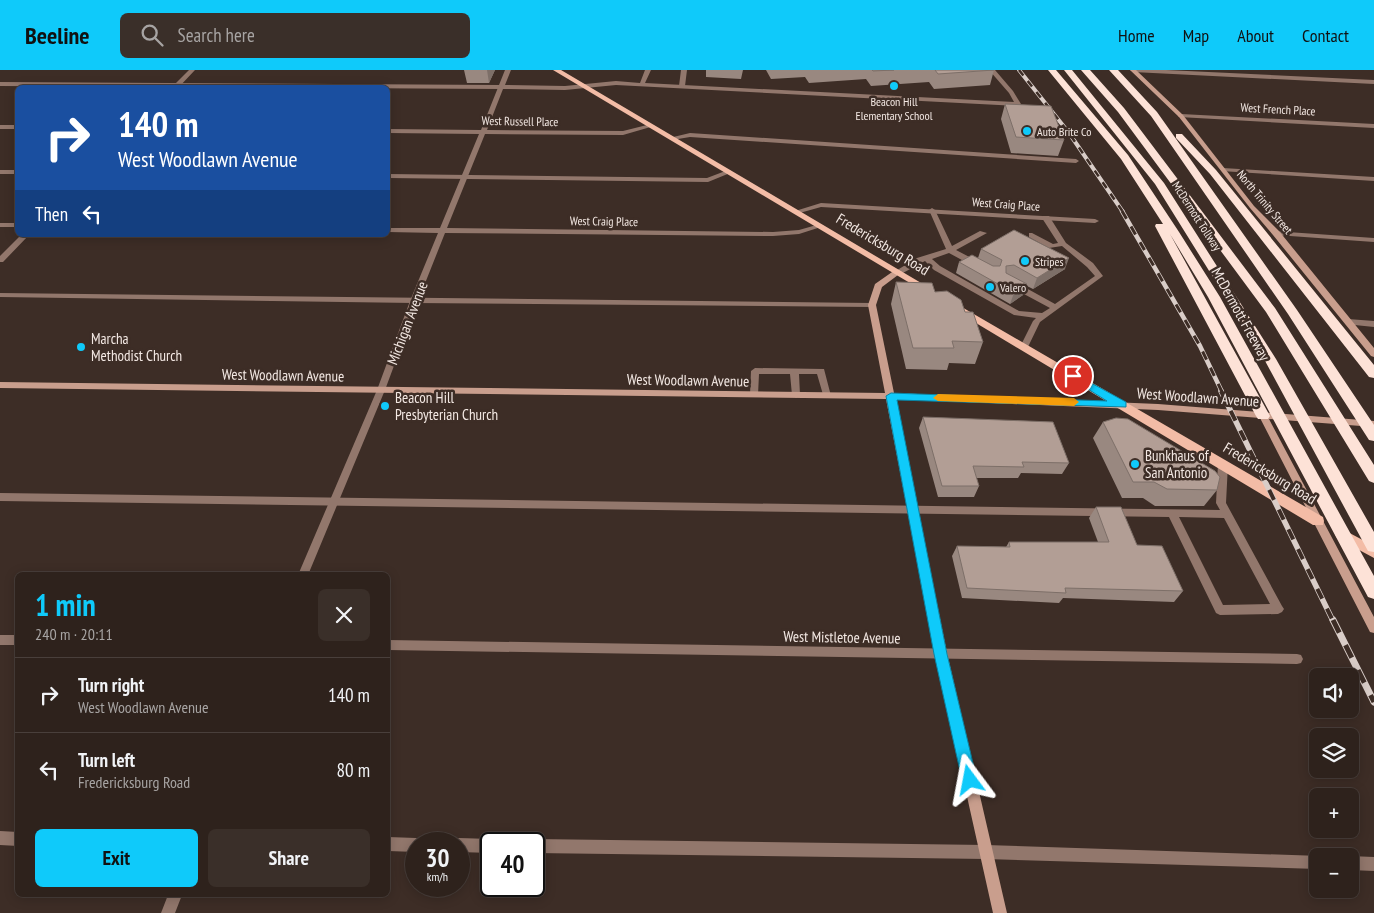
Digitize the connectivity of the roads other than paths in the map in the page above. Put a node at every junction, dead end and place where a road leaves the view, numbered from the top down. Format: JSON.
{"nodes":[{"id":1,"x":192,"y":70,"type":"edge"},
{"id":2,"x":508,"y":70,"type":"edge"},
{"id":3,"x":556,"y":70,"type":"edge"},
{"id":4,"x":648,"y":70,"type":"edge"},
{"id":5,"x":684,"y":70,"type":"edge"},
{"id":6,"x":992,"y":70,"type":"edge"},
{"id":7,"x":1052,"y":70,"type":"edge"},
{"id":8,"x":1085,"y":70,"type":"edge"},
{"id":9,"x":1095,"y":70,"type":"edge"},
{"id":10,"x":1113,"y":70,"type":"edge"},
{"id":11,"x":1133,"y":70,"type":"edge"},
{"id":12,"x":1069,"y":72,"type":"edge"},
{"id":13,"x":1374,"y":82,"type":"edge"},
{"id":14,"x":0,"y":84,"type":"edge"},
{"id":15,"x":642,"y":84,"type":"junction"},
{"id":16,"x":88,"y":85,"type":"edge"},
{"id":17,"x":176,"y":85,"type":"edge"},
{"id":18,"x":582,"y":86,"type":"junction"},
{"id":19,"x":682,"y":86,"type":"junction"},
{"id":20,"x":390,"y":87,"type":"edge"},
{"id":21,"x":500,"y":87,"type":"junction"},
{"id":22,"x":1154,"y":114,"type":"junction"},
{"id":23,"x":1181,"y":116,"type":"junction"},
{"id":24,"x":651,"y":126,"type":"junction"},
{"id":25,"x":1374,"y":126,"type":"edge"},
{"id":26,"x":0,"y":127,"type":"edge"},
{"id":27,"x":15,"y":127,"type":"edge"},
{"id":28,"x":390,"y":130,"type":"edge"},
{"id":29,"x":484,"y":131,"type":"junction"},
{"id":30,"x":672,"y":138,"type":"junction"},
{"id":31,"x":1076,"y":161,"type":"dead end"},
{"id":32,"x":1223,"y":170,"type":"junction"},
{"id":33,"x":0,"y":172,"type":"edge"},
{"id":34,"x":15,"y":172,"type":"edge"},
{"id":35,"x":728,"y":172,"type":"junction"},
{"id":36,"x":390,"y":176,"type":"edge"},
{"id":37,"x":466,"y":176,"type":"junction"},
{"id":38,"x":1374,"y":179,"type":"edge"},
{"id":39,"x":1252,"y":207,"type":"junction"},
{"id":40,"x":932,"y":210,"type":"junction"},
{"id":41,"x":796,"y":212,"type":"junction"},
{"id":42,"x":1046,"y":218,"type":"junction"},
{"id":43,"x":1095,"y":221,"type":"dead end"},
{"id":44,"x":0,"y":225,"type":"edge"},
{"id":45,"x":15,"y":225,"type":"edge"},
{"id":46,"x":820,"y":226,"type":"junction"},
{"id":47,"x":390,"y":230,"type":"edge"},
{"id":48,"x":443,"y":231,"type":"junction"},
{"id":49,"x":1276,"y":233,"type":"junction"},
{"id":50,"x":983,"y":234,"type":"dead end"},
{"id":51,"x":1032,"y":235,"type":"dead end"},
{"id":52,"x":23,"y":237,"type":"edge"},
{"id":53,"x":1374,"y":240,"type":"edge"},
{"id":54,"x":1063,"y":244,"type":"junction"},
{"id":55,"x":950,"y":250,"type":"junction"},
{"id":56,"x":927,"y":258,"type":"junction"},
{"id":57,"x":0,"y":260,"type":"edge"},
{"id":58,"x":968,"y":260,"type":"junction"},
{"id":59,"x":960,"y":264,"type":"edge"},
{"id":60,"x":898,"y":272,"type":"junction"},
{"id":61,"x":973,"y":272,"type":"edge"},
{"id":62,"x":1006,"y":280,"type":"edge"},
{"id":63,"x":1020,"y":288,"type":"junction"},
{"id":64,"x":1012,"y":293,"type":"edge"},
{"id":65,"x":0,"y":295,"type":"edge"},
{"id":66,"x":414,"y":302,"type":"junction"},
{"id":67,"x":872,"y":305,"type":"junction"},
{"id":68,"x":1054,"y":307,"type":"junction"},
{"id":69,"x":1045,"y":316,"type":"junction"},
{"id":70,"x":1348,"y":322,"type":"junction"},
{"id":71,"x":1374,"y":324,"type":"edge"},
{"id":72,"x":1024,"y":347,"type":"junction"},
{"id":73,"x":1374,"y":354,"type":"edge"},
{"id":74,"x":794,"y":371,"type":"junction"},
{"id":75,"x":1374,"y":374,"type":"edge"},
{"id":76,"x":0,"y":385,"type":"edge"},
{"id":77,"x":382,"y":390,"type":"junction"},
{"id":78,"x":754,"y":395,"type":"junction"},
{"id":79,"x":796,"y":395,"type":"junction"},
{"id":80,"x":826,"y":396,"type":"junction"},
{"id":81,"x":891,"y":396,"type":"junction"},
{"id":82,"x":1122,"y":405,"type":"junction"},
{"id":83,"x":1263,"y":416,"type":"junction"},
{"id":84,"x":1374,"y":424,"type":"edge"},
{"id":85,"x":1374,"y":436,"type":"edge"},
{"id":86,"x":1224,"y":464,"type":"junction"},
{"id":87,"x":1374,"y":477,"type":"edge"},
{"id":88,"x":0,"y":497,"type":"edge"},
{"id":89,"x":334,"y":500,"type":"junction"},
{"id":90,"x":912,"y":509,"type":"junction"},
{"id":91,"x":1172,"y":514,"type":"junction"},
{"id":92,"x":1226,"y":514,"type":"junction"},
{"id":93,"x":1318,"y":521,"type":"junction"},
{"id":94,"x":1342,"y":534,"type":"joint"},
{"id":95,"x":1374,"y":546,"type":"edge"},
{"id":96,"x":1374,"y":553,"type":"edge"},
{"id":97,"x":305,"y":572,"type":"edge"},
{"id":98,"x":1374,"y":592,"type":"edge"},
{"id":99,"x":1374,"y":628,"type":"edge"},
{"id":100,"x":0,"y":640,"type":"edge"},
{"id":101,"x":15,"y":640,"type":"edge"},
{"id":102,"x":390,"y":645,"type":"edge"},
{"id":103,"x":941,"y":654,"type":"junction"},
{"id":104,"x":1297,"y":659,"type":"dead end"},
{"id":105,"x":0,"y":838,"type":"edge"},
{"id":106,"x":15,"y":839,"type":"edge"},
{"id":107,"x":390,"y":844,"type":"edge"},
{"id":108,"x":405,"y":845,"type":"edge"},
{"id":109,"x":545,"y":846,"type":"edge"},
{"id":110,"x":986,"y":852,"type":"junction"},
{"id":111,"x":1309,"y":862,"type":"edge"},
{"id":112,"x":1359,"y":863,"type":"edge"},
{"id":113,"x":1374,"y":864,"type":"edge"},
{"id":114,"x":174,"y":897,"type":"edge"},
{"id":115,"x":168,"y":913,"type":"edge"},
{"id":116,"x":1000,"y":913,"type":"edge"}],
"edges":[{"from":1,"to":17,"type":"street"},
{"from":2,"to":21,"type":"street","name":"Michigan Avenue"},
{"from":3,"to":18,"type":"main road","name":"Fredericksburg Road"},
{"from":4,"to":15,"type":"street"},
{"from":5,"to":19,"type":"street"},
{"from":6,"to":19,"type":"street"},
{"from":7,"to":98,"type":"highway","name":"McDermott Freeway"},
{"from":8,"to":87,"type":"highway","name":"McDermott Tollway"},
{"from":9,"to":39,"type":"highway"},
{"from":10,"to":22,"type":"highway"},
{"from":11,"to":13,"type":"street"},
{"from":11,"to":23,"type":"street","name":"North Trinity Street"},
{"from":12,"to":83,"type":"highway"},
{"from":12,"to":95,"type":"highway","name":"McDermott Tollway"},
{"from":14,"to":16,"type":"street"},
{"from":15,"to":18,"type":"street"},
{"from":15,"to":19,"type":"street"},
{"from":18,"to":21,"type":"street"},
{"from":18,"to":24,"type":"main road","name":"Fredericksburg Road"},
{"from":20,"to":21,"type":"street"},
{"from":21,"to":29,"type":"street","name":"Michigan Avenue"},
{"from":22,"to":75,"type":"highway"},
{"from":22,"to":85,"type":"highway"},
{"from":23,"to":25,"type":"street","name":"West French Place"},
{"from":23,"to":32,"type":"street","name":"North Trinity Street"},
{"from":24,"to":29,"type":"street","name":"West Russell Place"},
{"from":24,"to":30,"type":"main road","name":"Fredericksburg Road"},
{"from":26,"to":27,"type":"street"},
{"from":28,"to":29,"type":"street","name":"West Russell Place"},
{"from":29,"to":37,"type":"street","name":"Michigan Avenue"},
{"from":30,"to":31,"type":"street"},
{"from":30,"to":35,"type":"main road","name":"Fredericksburg Road"},
{"from":32,"to":38,"type":"street"},
{"from":32,"to":39,"type":"street","name":"North Trinity Street"},
{"from":33,"to":34,"type":"street"},
{"from":35,"to":37,"type":"street"},
{"from":35,"to":41,"type":"main road","name":"Fredericksburg Road"},
{"from":36,"to":37,"type":"street"},
{"from":37,"to":48,"type":"street","name":"Michigan Avenue"},
{"from":39,"to":49,"type":"street","name":"North Trinity Street"},
{"from":40,"to":41,"type":"street","name":"West Craig Place"},
{"from":40,"to":42,"type":"street","name":"West Craig Place"},
{"from":40,"to":55,"type":"street"},
{"from":41,"to":46,"type":"main road","name":"Fredericksburg Road"},
{"from":42,"to":43,"type":"street","name":"West Craig Place"},
{"from":42,"to":54,"type":"street"},
{"from":44,"to":45,"type":"street"},
{"from":46,"to":48,"type":"street","name":"West Craig Place"},
{"from":46,"to":60,"type":"main road","name":"Fredericksburg Road"},
{"from":47,"to":48,"type":"street","name":"West Craig Place"},
{"from":48,"to":66,"type":"street","name":"Michigan Avenue"},
{"from":49,"to":53,"type":"street"},
{"from":49,"to":70,"type":"street","name":"North Trinity Street"},
{"from":50,"to":55,"type":"street"},
{"from":51,"to":54,"type":"street"},
{"from":52,"to":57,"type":"street"},
{"from":54,"to":68,"type":"street"},
{"from":55,"to":56,"type":"street"},
{"from":55,"to":58,"type":"street"},
{"from":56,"to":60,"type":"street"},
{"from":56,"to":69,"type":"street"},
{"from":58,"to":59,"type":"street"},
{"from":58,"to":61,"type":"street"},
{"from":60,"to":67,"type":"street"},
{"from":60,"to":72,"type":"main road","name":"Fredericksburg Road"},
{"from":62,"to":63,"type":"street"},
{"from":63,"to":64,"type":"street"},
{"from":63,"to":68,"type":"street"},
{"from":65,"to":66,"type":"street"},
{"from":66,"to":67,"type":"street"},
{"from":66,"to":77,"type":"street","name":"Michigan Avenue"},
{"from":67,"to":81,"type":"street"},
{"from":68,"to":69,"type":"street"},
{"from":69,"to":72,"type":"street"},
{"from":70,"to":71,"type":"street"},
{"from":70,"to":73,"type":"street","name":"North Trinity Street"},
{"from":72,"to":82,"type":"main road","name":"Fredericksburg Road"},
{"from":74,"to":78,"type":"street"},
{"from":74,"to":79,"type":"street"},
{"from":74,"to":80,"type":"street"},
{"from":76,"to":77,"type":"street","name":"West Woodlawn Avenue"},
{"from":77,"to":78,"type":"street","name":"West Woodlawn Avenue"},
{"from":77,"to":89,"type":"street","name":"Michigan Avenue"},
{"from":78,"to":79,"type":"street","name":"West Woodlawn Avenue"},
{"from":79,"to":80,"type":"street","name":"West Woodlawn Avenue"},
{"from":80,"to":81,"type":"street","name":"West Woodlawn Avenue"},
{"from":81,"to":82,"type":"street","name":"West Woodlawn Avenue"},
{"from":81,"to":90,"type":"street"},
{"from":82,"to":83,"type":"street","name":"West Woodlawn Avenue"},
{"from":82,"to":86,"type":"main road","name":"Fredericksburg Road"},
{"from":83,"to":84,"type":"street","name":"West Woodlawn Avenue"},
{"from":83,"to":93,"type":"street"},
{"from":86,"to":92,"type":"street"},
{"from":86,"to":93,"type":"main road","name":"Fredericksburg Road"},
{"from":88,"to":89,"type":"street"},
{"from":89,"to":90,"type":"street"},
{"from":89,"to":97,"type":"street","name":"Michigan Avenue"},
{"from":90,"to":91,"type":"street"},
{"from":90,"to":103,"type":"street"},
{"from":91,"to":92,"type":"street"},
{"from":91,"to":92,"type":"street"},
{"from":93,"to":94,"type":"street","name":"Fredericksburg Road"},
{"from":93,"to":99,"type":"street"},
{"from":94,"to":96,"type":"main road","name":"Fredericksburg Road"},
{"from":100,"to":101,"type":"street"},
{"from":102,"to":103,"type":"street","name":"West Mistletoe Avenue"},
{"from":103,"to":104,"type":"street","name":"West Mistletoe Avenue"},
{"from":103,"to":110,"type":"street"},
{"from":105,"to":106,"type":"street"},
{"from":107,"to":108,"type":"street"},
{"from":109,"to":110,"type":"street"},
{"from":110,"to":111,"type":"street"},
{"from":110,"to":116,"type":"street"},
{"from":112,"to":113,"type":"street"},
{"from":114,"to":115,"type":"street"}]}
